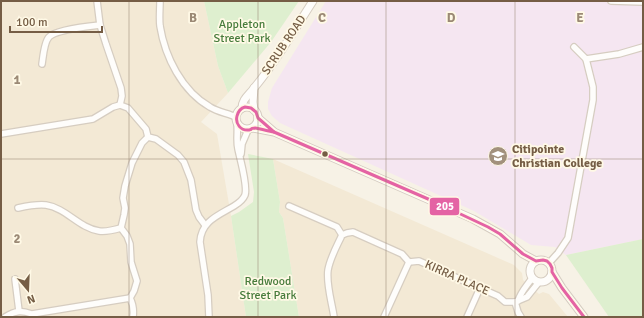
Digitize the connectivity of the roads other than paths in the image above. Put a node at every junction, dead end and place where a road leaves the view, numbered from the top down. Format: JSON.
{"nodes":[{"id":1,"x":97,"y":1,"type":"edge"},
{"id":2,"x":160,"y":1,"type":"edge"},
{"id":3,"x":313,"y":1,"type":"edge"},
{"id":4,"x":611,"y":1,"type":"edge"},
{"id":5,"x":643,"y":2,"type":"edge"},
{"id":6,"x":100,"y":24,"type":"junction"},
{"id":7,"x":574,"y":47,"type":"dead end"},
{"id":8,"x":643,"y":47,"type":"edge"},
{"id":9,"x":586,"y":59,"type":"junction"},
{"id":10,"x":42,"y":64,"type":"dead end"},
{"id":11,"x":254,"y":88,"type":"junction"},
{"id":12,"x":120,"y":105,"type":"junction"},
{"id":13,"x":242,"y":108,"type":"junction"},
{"id":14,"x":254,"y":110,"type":"junction"},
{"id":15,"x":258,"y":118,"type":"junction"},
{"id":16,"x":237,"y":121,"type":"junction"},
{"id":17,"x":251,"y":129,"type":"junction"},
{"id":18,"x":274,"y":132,"type":"junction"},
{"id":19,"x":1,"y":134,"type":"edge"},
{"id":20,"x":148,"y":137,"type":"junction"},
{"id":21,"x":240,"y":156,"type":"junction"},
{"id":22,"x":289,"y":206,"type":"dead end"},
{"id":23,"x":18,"y":208,"type":"dead end"},
{"id":24,"x":205,"y":225,"type":"junction"},
{"id":25,"x":121,"y":228,"type":"junction"},
{"id":26,"x":342,"y":235,"type":"junction"},
{"id":27,"x":524,"y":254,"type":"junction"},
{"id":28,"x":536,"y":261,"type":"junction"},
{"id":29,"x":409,"y":262,"type":"junction"},
{"id":30,"x":549,"y":263,"type":"junction"},
{"id":31,"x":530,"y":268,"type":"junction"},
{"id":32,"x":552,"y":272,"type":"junction"},
{"id":33,"x":532,"y":278,"type":"junction"},
{"id":34,"x":15,"y":279,"type":"dead end"},
{"id":35,"x":547,"y":280,"type":"junction"},
{"id":36,"x":539,"y":282,"type":"junction"},
{"id":37,"x":480,"y":288,"type":"junction"},
{"id":38,"x":562,"y":288,"type":"junction"},
{"id":39,"x":130,"y":298,"type":"junction"},
{"id":40,"x":516,"y":302,"type":"junction"},
{"id":41,"x":19,"y":311,"type":"junction"},
{"id":42,"x":5,"y":317,"type":"edge"},
{"id":43,"x":133,"y":317,"type":"edge"},
{"id":44,"x":209,"y":317,"type":"edge"},
{"id":45,"x":334,"y":317,"type":"edge"},
{"id":46,"x":384,"y":317,"type":"edge"},
{"id":47,"x":467,"y":317,"type":"edge"},
{"id":48,"x":521,"y":317,"type":"edge"},
{"id":49,"x":584,"y":317,"type":"edge"}],
"edges":[{"from":1,"to":6,"type":"street"},
{"from":2,"to":16,"type":"street"},
{"from":3,"to":11,"type":"street","name":"SCRUB ROAD"},
{"from":4,"to":5,"type":"street"},
{"from":6,"to":10,"type":"street"},
{"from":6,"to":12,"type":"street"},
{"from":7,"to":9,"type":"street"},
{"from":8,"to":9,"type":"street"},
{"from":9,"to":30,"type":"street"},
{"from":11,"to":13,"type":"street","name":"SCRUB ROAD"},
{"from":11,"to":14,"type":"street","name":"SCRUB ROAD"},
{"from":12,"to":19,"type":"street"},
{"from":12,"to":20,"type":"street"},
{"from":13,"to":14,"type":"street"},
{"from":13,"to":16,"type":"street"},
{"from":14,"to":15,"type":"street"},
{"from":15,"to":17,"type":"street"},
{"from":15,"to":18,"type":"street"},
{"from":16,"to":17,"type":"street"},
{"from":16,"to":21,"type":"street"},
{"from":17,"to":18,"type":"street"},
{"from":17,"to":21,"type":"street"},
{"from":18,"to":27,"type":"street"},
{"from":20,"to":24,"type":"street"},
{"from":20,"to":25,"type":"street"},
{"from":21,"to":24,"type":"street"},
{"from":22,"to":26,"type":"street"},
{"from":23,"to":25,"type":"street"},
{"from":24,"to":44,"type":"street"},
{"from":25,"to":39,"type":"street"},
{"from":26,"to":29,"type":"street","name":"KIRRA PLACE"},
{"from":26,"to":45,"type":"street"},
{"from":27,"to":28,"type":"street"},
{"from":27,"to":31,"type":"street"},
{"from":28,"to":30,"type":"street"},
{"from":28,"to":31,"type":"street"},
{"from":29,"to":37,"type":"street","name":"KIRRA PLACE"},
{"from":29,"to":46,"type":"street"},
{"from":30,"to":32,"type":"street"},
{"from":31,"to":33,"type":"street"},
{"from":32,"to":35,"type":"street"},
{"from":32,"to":38,"type":"street"},
{"from":33,"to":36,"type":"street"},
{"from":33,"to":40,"type":"street"},
{"from":34,"to":41,"type":"street"},
{"from":35,"to":36,"type":"street"},
{"from":35,"to":38,"type":"street"},
{"from":36,"to":40,"type":"street"},
{"from":37,"to":40,"type":"street","name":"KIRRA PLACE"},
{"from":37,"to":47,"type":"street"},
{"from":38,"to":49,"type":"street"},
{"from":39,"to":41,"type":"street"},
{"from":39,"to":43,"type":"street"},
{"from":40,"to":48,"type":"street"},
{"from":41,"to":42,"type":"street"}]}
